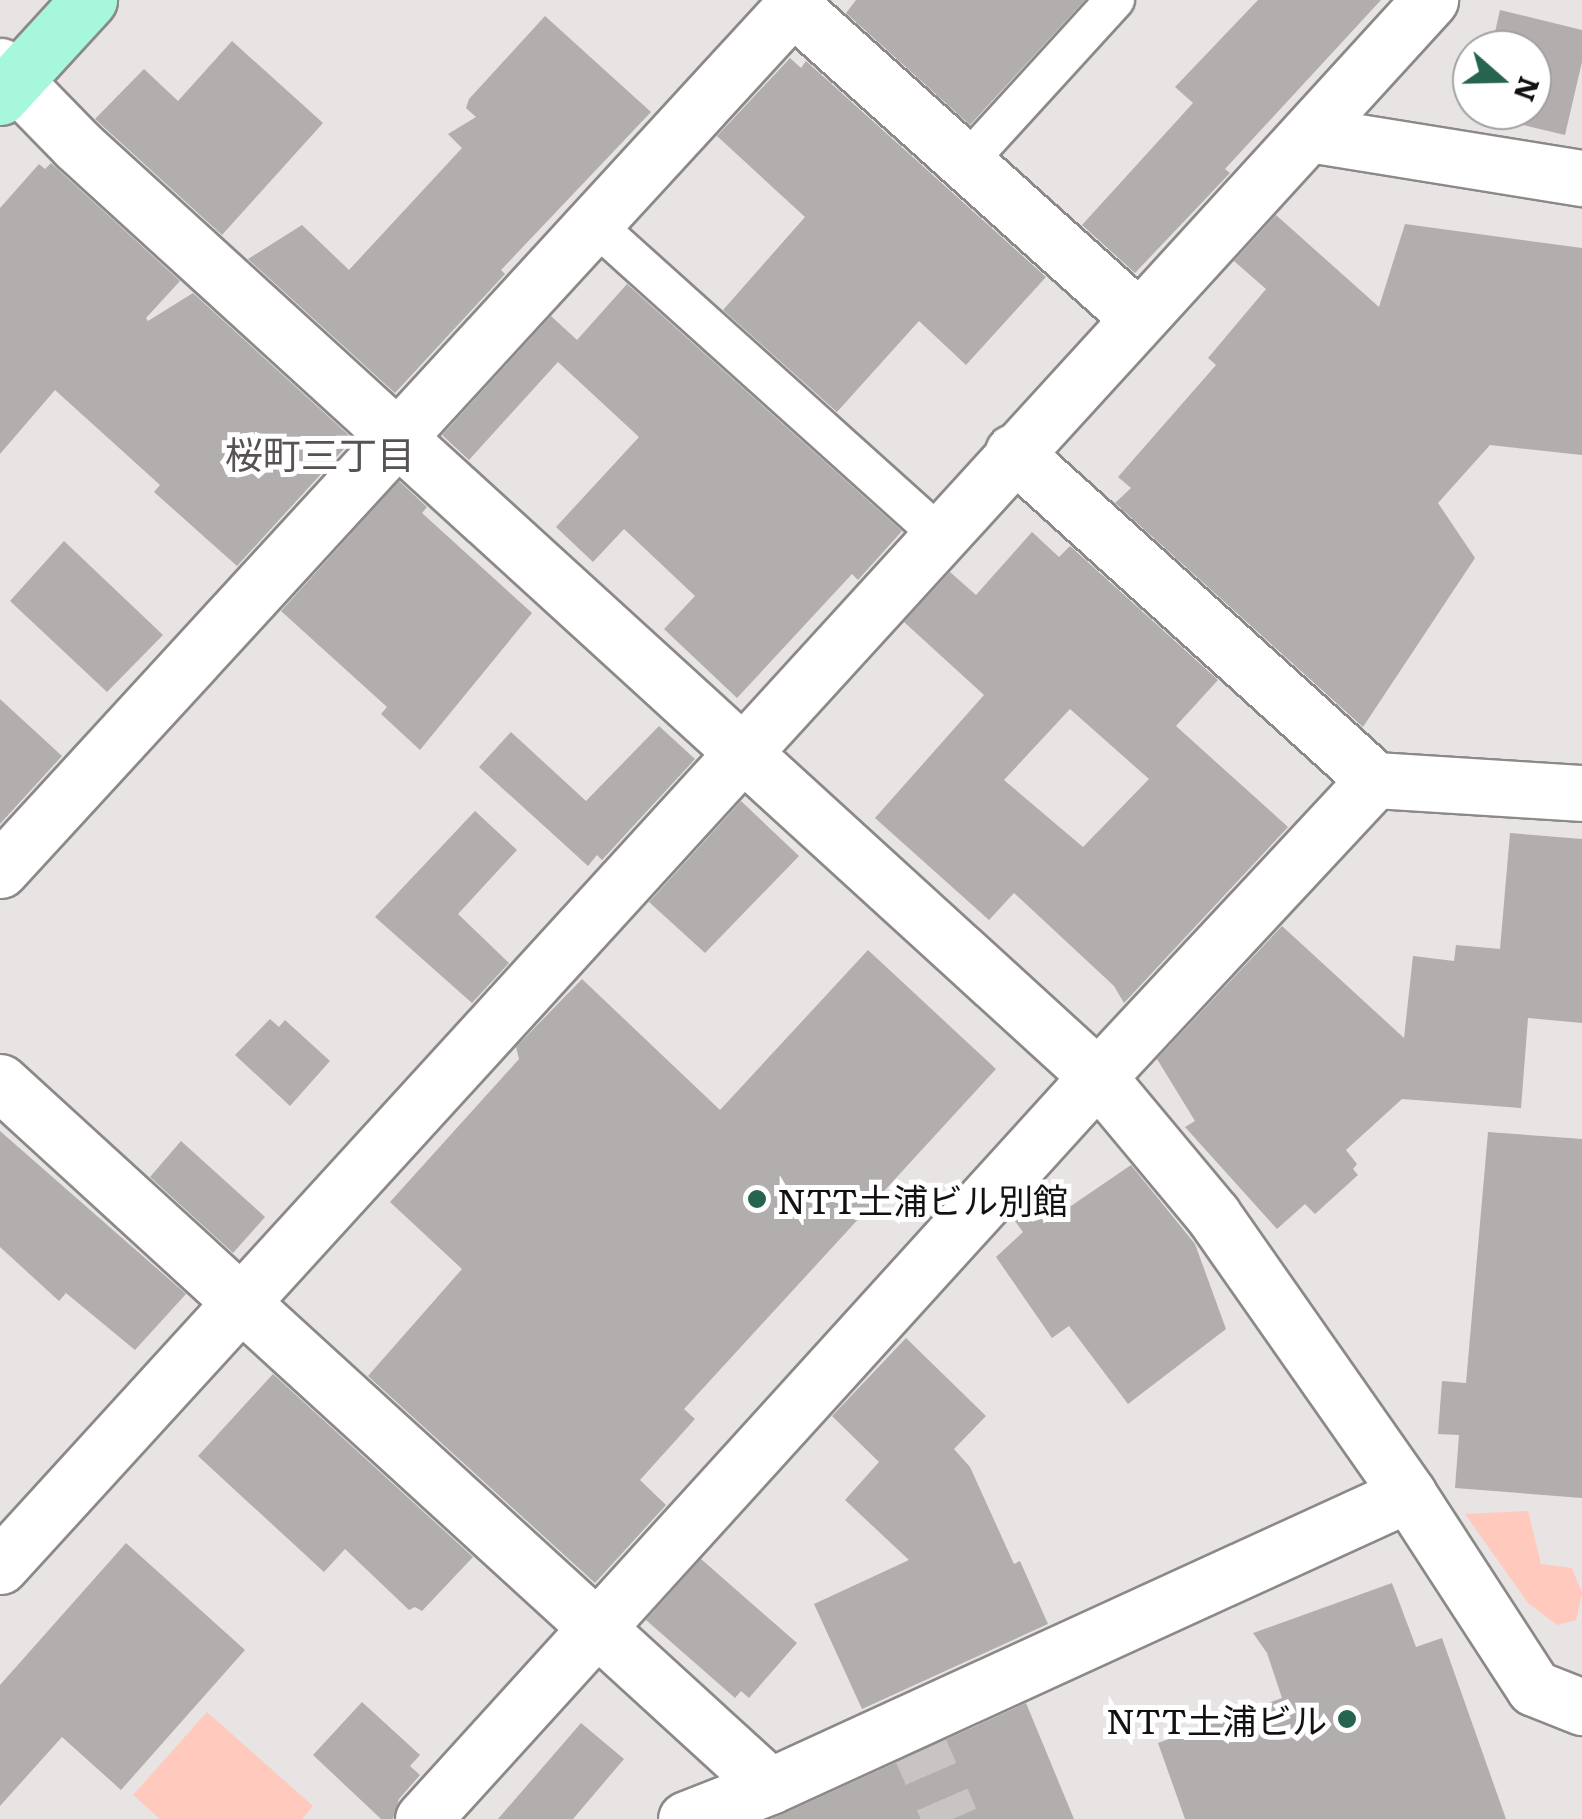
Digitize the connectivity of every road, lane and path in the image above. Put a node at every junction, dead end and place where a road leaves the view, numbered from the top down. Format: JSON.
{"nodes":[{"id":1,"x":89,"y":0,"type":"edge"},
{"id":2,"x":1115,"y":0,"type":"edge"},
{"id":3,"x":1430,"y":0,"type":"edge"},
{"id":4,"x":796,"y":3,"type":"edge"},
{"id":5,"x":5,"y":81,"type":"edge"},
{"id":6,"x":1309,"y":134,"type":"junction"},
{"id":7,"x":966,"y":163,"type":"junction"},
{"id":8,"x":1582,"y":178,"type":"edge"},
{"id":9,"x":593,"y":223,"type":"junction"},
{"id":10,"x":1138,"y":318,"type":"junction"},
{"id":11,"x":396,"y":436,"type":"junction"},
{"id":12,"x":1014,"y":452,"type":"junction"},
{"id":13,"x":940,"y":535,"type":"junction"},
{"id":14,"x":742,"y":754,"type":"junction"},
{"id":15,"x":1374,"y":780,"type":"junction"},
{"id":16,"x":1582,"y":792,"type":"edge"},
{"id":17,"x":0,"y":870,"type":"edge"},
{"id":18,"x":1098,"y":1077,"type":"junction"},
{"id":19,"x":0,"y":1082,"type":"edge"},
{"id":20,"x":242,"y":1304,"type":"junction"},
{"id":21,"x":1408,"y":1494,"type":"junction"},
{"id":22,"x":0,"y":1566,"type":"edge"},
{"id":23,"x":595,"y":1626,"type":"junction"},
{"id":24,"x":1582,"y":1707,"type":"edge"},
{"id":25,"x":770,"y":1786,"type":"junction"},
{"id":26,"x":696,"y":1817,"type":"edge"},
{"id":27,"x":423,"y":1819,"type":"edge"}],
"edges":[{"from":1,"to":5,"type":"main road"},
{"from":2,"to":7,"type":"lane"},
{"from":3,"to":6,"type":"street"},
{"from":4,"to":7,"type":"street"},
{"from":4,"to":9,"type":"street"},
{"from":5,"to":11,"type":"street"},
{"from":6,"to":8,"type":"street"},
{"from":6,"to":10,"type":"street"},
{"from":7,"to":10,"type":"street"},
{"from":9,"to":11,"type":"street"},
{"from":9,"to":13,"type":"lane"},
{"from":10,"to":12,"type":"street"},
{"from":11,"to":14,"type":"street"},
{"from":11,"to":17,"type":"street"},
{"from":12,"to":13,"type":"street"},
{"from":12,"to":15,"type":"street"},
{"from":13,"to":14,"type":"street"},
{"from":14,"to":18,"type":"street"},
{"from":14,"to":20,"type":"street"},
{"from":15,"to":16,"type":"street"},
{"from":15,"to":18,"type":"street"},
{"from":18,"to":21,"type":"street"},
{"from":18,"to":23,"type":"street"},
{"from":19,"to":20,"type":"street"},
{"from":20,"to":22,"type":"street"},
{"from":20,"to":23,"type":"street"},
{"from":21,"to":24,"type":"street"},
{"from":21,"to":25,"type":"street"},
{"from":23,"to":25,"type":"street"},
{"from":23,"to":27,"type":"street"},
{"from":25,"to":26,"type":"street"}]}
